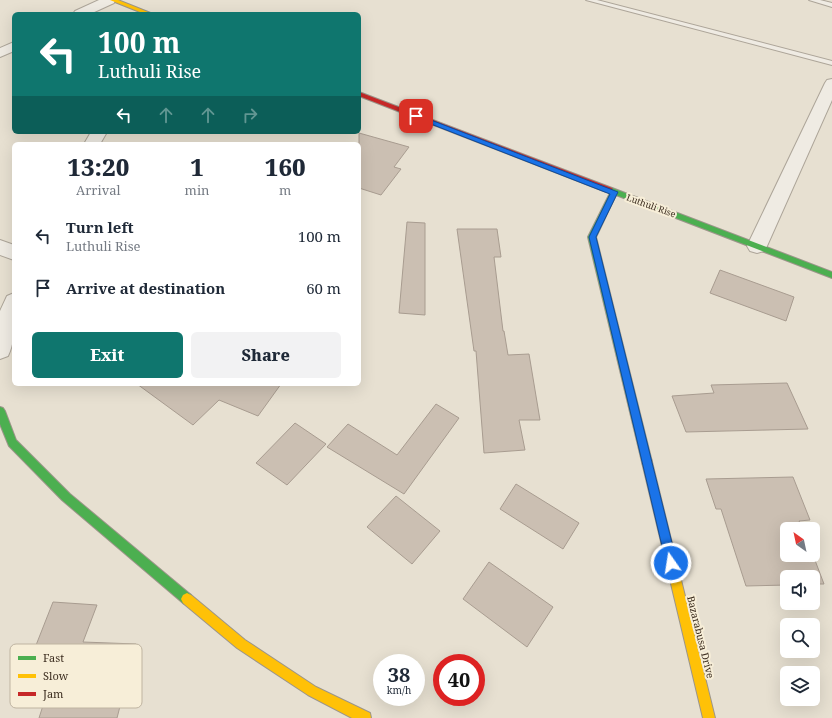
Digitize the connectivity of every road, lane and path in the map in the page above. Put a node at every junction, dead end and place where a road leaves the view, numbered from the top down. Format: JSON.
{"nodes":[{"id":1,"x":109,"y":0,"type":"edge"},
{"id":2,"x":113,"y":0,"type":"edge"},
{"id":3,"x":589,"y":0,"type":"edge"},
{"id":4,"x":812,"y":0,"type":"edge"},
{"id":5,"x":832,"y":5,"type":"edge"},
{"id":6,"x":84,"y":12,"type":"edge"},
{"id":7,"x":145,"y":12,"type":"edge"},
{"id":8,"x":12,"y":47,"type":"edge"},
{"id":9,"x":0,"y":53,"type":"edge"},
{"id":10,"x":832,"y":63,"type":"edge"},
{"id":11,"x":832,"y":83,"type":"edge"},
{"id":12,"x":361,"y":95,"type":"edge"},
{"id":13,"x":614,"y":192,"type":"junction"},
{"id":14,"x":756,"y":246,"type":"junction"},
{"id":15,"x":0,"y":247,"type":"edge"},
{"id":16,"x":12,"y":252,"type":"edge"},
{"id":17,"x":832,"y":275,"type":"edge"},
{"id":18,"x":12,"y":307,"type":"edge"},
{"id":19,"x":0,"y":350,"type":"edge"},
{"id":20,"x":0,"y":411,"type":"edge"},
{"id":21,"x":365,"y":718,"type":"edge"},
{"id":22,"x":709,"y":718,"type":"edge"}],
"edges":[{"from":1,"to":6,"type":"street"},
{"from":2,"to":7,"type":"street"},
{"from":3,"to":10,"type":"lane"},
{"from":4,"to":5,"type":"lane"},
{"from":8,"to":9,"type":"street"},
{"from":11,"to":14,"type":"street"},
{"from":12,"to":13,"type":"street","name":"Luthuli Rise"},
{"from":13,"to":14,"type":"street","name":"Luthuli Rise"},
{"from":13,"to":22,"type":"street","name":"Bazarabusa Drive"},
{"from":14,"to":17,"type":"street","name":"Luthuli Rise"},
{"from":15,"to":16,"type":"street"},
{"from":18,"to":19,"type":"street"},
{"from":20,"to":21,"type":"street"}]}
